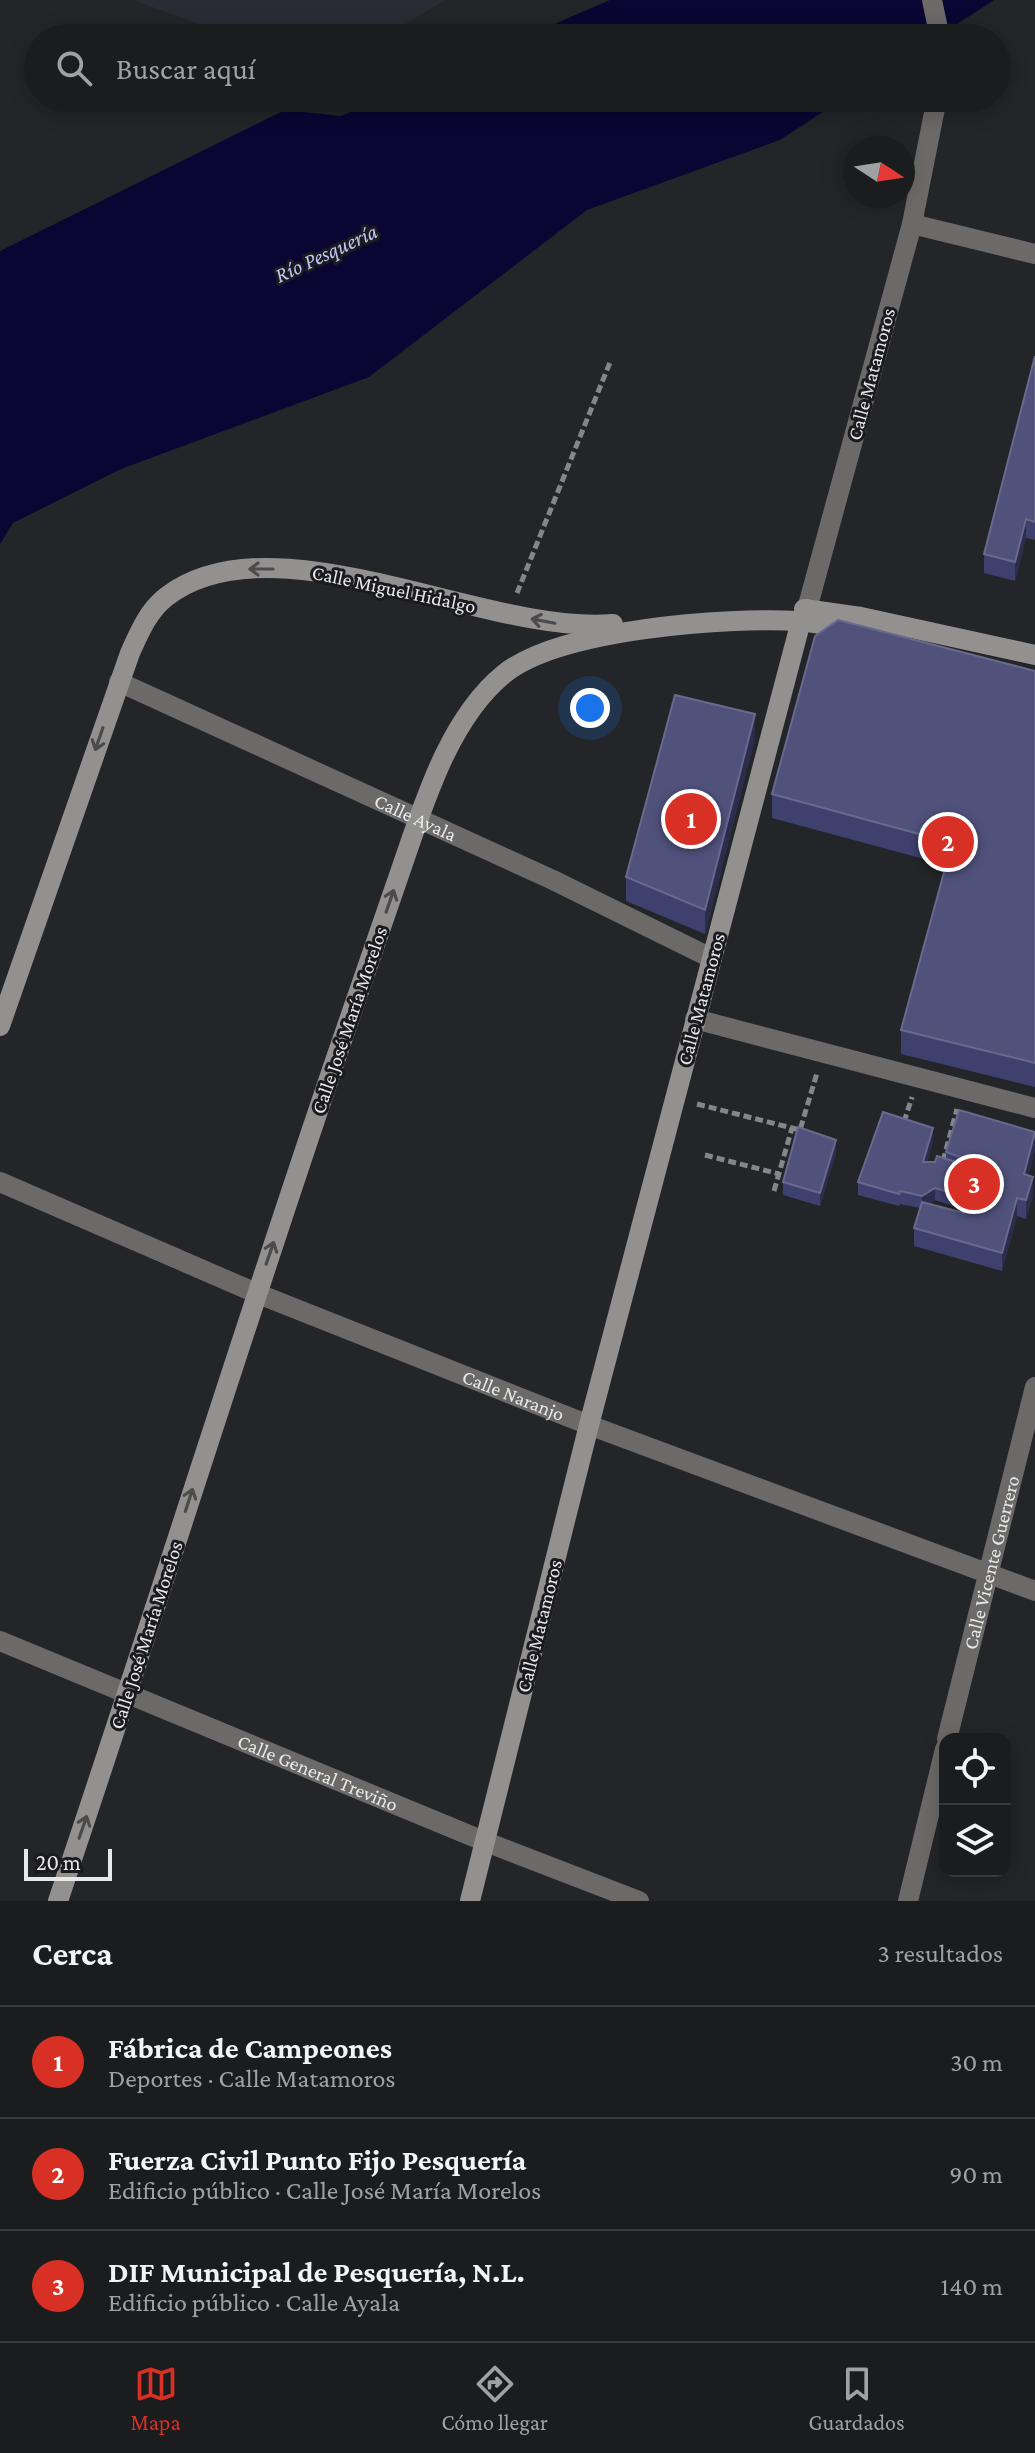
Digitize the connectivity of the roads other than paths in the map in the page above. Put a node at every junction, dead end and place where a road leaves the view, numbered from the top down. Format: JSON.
{"nodes":[{"id":1,"x":932,"y":0,"type":"edge"},
{"id":2,"x":937,"y":24,"type":"edge"},
{"id":3,"x":934,"y":112,"type":"edge"},
{"id":4,"x":912,"y":224,"type":"junction"},
{"id":5,"x":1035,"y":254,"type":"edge"},
{"id":6,"x":804,"y":615,"type":"junction"},
{"id":7,"x":1035,"y":655,"type":"edge"},
{"id":8,"x":1035,"y":671,"type":"edge"},
{"id":9,"x":119,"y":682,"type":"junction"},
{"id":10,"x":419,"y":819,"type":"junction"},
{"id":11,"x":711,"y":958,"type":"junction"},
{"id":12,"x":695,"y":1019,"type":"junction"},
{"id":13,"x":0,"y":1026,"type":"edge"},
{"id":14,"x":1035,"y":1108,"type":"edge"},
{"id":15,"x":0,"y":1182,"type":"edge"},
{"id":16,"x":256,"y":1293,"type":"junction"},
{"id":17,"x":1035,"y":1387,"type":"edge"},
{"id":18,"x":589,"y":1425,"type":"junction"},
{"id":19,"x":988,"y":1573,"type":"junction"},
{"id":20,"x":1035,"y":1591,"type":"edge"},
{"id":21,"x":0,"y":1641,"type":"edge"},
{"id":22,"x":128,"y":1694,"type":"junction"},
{"id":23,"x":948,"y":1733,"type":"edge"},
{"id":24,"x":939,"y":1774,"type":"edge"},
{"id":25,"x":486,"y":1842,"type":"junction"},
{"id":26,"x":58,"y":1901,"type":"edge"},
{"id":27,"x":470,"y":1901,"type":"edge"},
{"id":28,"x":639,"y":1901,"type":"edge"},
{"id":29,"x":908,"y":1901,"type":"edge"}],
"edges":[{"from":1,"to":2,"type":"street"},
{"from":3,"to":4,"type":"street","name":"Calle Matamoros"},
{"from":4,"to":5,"type":"street"},
{"from":4,"to":6,"type":"street","name":"Calle Matamoros"},
{"from":6,"to":7,"type":"main road","name":"Calle Miguel Hidalgo"},
{"from":6,"to":8,"type":"main road","name":"Calle José María Morelos"},
{"from":6,"to":9,"type":"main road","name":"Calle Miguel Hidalgo","one_way":true},
{"from":6,"to":10,"type":"main road","name":"Calle José María Morelos"},
{"from":6,"to":11,"type":"main road","name":"Calle Matamoros"},
{"from":9,"to":10,"type":"street","name":"Calle Ayala"},
{"from":9,"to":13,"type":"main road","name":"Calle Miguel Hidalgo","one_way":true},
{"from":10,"to":11,"type":"street","name":"Calle Ayala"},
{"from":16,"to":10,"type":"main road","name":"Calle José María Morelos","one_way":true},
{"from":11,"to":12,"type":"main road","name":"Calle Matamoros"},
{"from":12,"to":14,"type":"street"},
{"from":12,"to":18,"type":"main road","name":"Calle Matamoros"},
{"from":15,"to":16,"type":"street","name":"Calle Naranjo"},
{"from":16,"to":18,"type":"street","name":"Calle Naranjo"},
{"from":22,"to":16,"type":"main road","name":"Calle José María Morelos","one_way":true},
{"from":17,"to":19,"type":"street","name":"Calle Vicente Guerrero"},
{"from":18,"to":19,"type":"street","name":"Calle Naranjo"},
{"from":18,"to":25,"type":"main road","name":"Calle Matamoros"},
{"from":19,"to":20,"type":"street","name":"Calle Naranjo"},
{"from":19,"to":23,"type":"street","name":"Calle Vicente Guerrero"},
{"from":21,"to":22,"type":"street","name":"Calle General Treviño"},
{"from":22,"to":25,"type":"street","name":"Calle General Treviño"},
{"from":26,"to":22,"type":"main road","name":"Calle José María Morelos","one_way":true},
{"from":24,"to":29,"type":"street"},
{"from":25,"to":27,"type":"main road","name":"Calle Matamoros"},
{"from":25,"to":28,"type":"street","name":"Calle General Treviño"}]}
